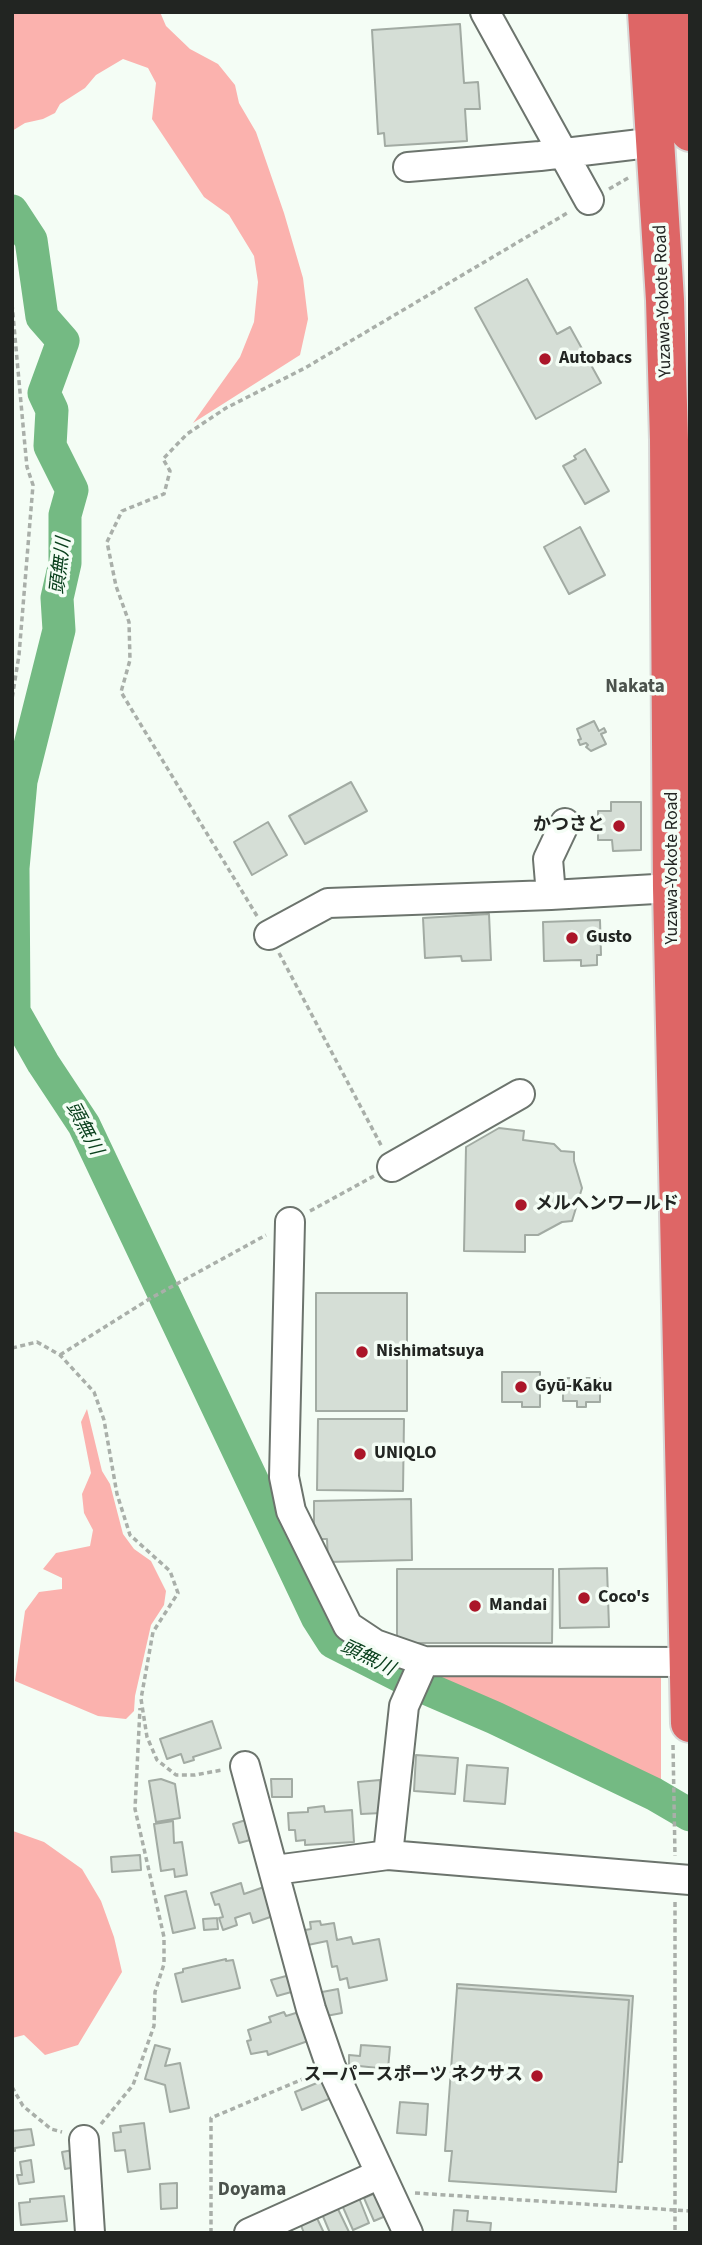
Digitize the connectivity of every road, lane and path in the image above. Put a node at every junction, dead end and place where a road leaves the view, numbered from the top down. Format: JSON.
{"nodes":[{"id":1,"x":485,"y":12,"type":"edge"},
{"id":2,"x":647,"y":12,"type":"edge"},
{"id":3,"x":680,"y":12,"type":"edge"},
{"id":4,"x":668,"y":145,"type":"edge"},
{"id":5,"x":564,"y":154,"type":"junction"},
{"id":6,"x":408,"y":167,"type":"dead end"},
{"id":7,"x":589,"y":200,"type":"junction"},
{"id":8,"x":12,"y":304,"type":"edge"},
{"id":9,"x":12,"y":699,"type":"edge"},
{"id":10,"x":565,"y":823,"type":"dead end"},
{"id":11,"x":681,"y":887,"type":"edge"},
{"id":12,"x":551,"y":895,"type":"junction"},
{"id":13,"x":269,"y":935,"type":"junction"},
{"id":14,"x":520,"y":1094,"type":"dead end"},
{"id":15,"x":392,"y":1167,"type":"joint"},
{"id":16,"x":290,"y":1222,"type":"dead end"},
{"id":17,"x":176,"y":1283,"type":"dead end"},
{"id":18,"x":12,"y":1348,"type":"edge"},
{"id":19,"x":60,"y":1355,"type":"junction"},
{"id":20,"x":689,"y":1662,"type":"edge"},
{"id":21,"x":421,"y":1667,"type":"junction"},
{"id":22,"x":141,"y":1699,"type":"junction"},
{"id":23,"x":690,"y":1723,"type":"edge"},
{"id":24,"x":245,"y":1766,"type":"joint"},
{"id":25,"x":673,"y":1772,"type":"dead end"},
{"id":26,"x":387,"y":1855,"type":"junction"},
{"id":27,"x":275,"y":1870,"type":"junction"},
{"id":28,"x":682,"y":1880,"type":"edge"},
{"id":29,"x":331,"y":2067,"type":"junction"},
{"id":30,"x":12,"y":2087,"type":"edge"},
{"id":31,"x":84,"y":2140,"type":"junction"},
{"id":32,"x":384,"y":2183,"type":"junction"},
{"id":33,"x":675,"y":2210,"type":"junction"},
{"id":34,"x":690,"y":2211,"type":"edge"},
{"id":35,"x":90,"y":2233,"type":"edge"},
{"id":36,"x":211,"y":2233,"type":"edge"},
{"id":37,"x":249,"y":2233,"type":"edge"},
{"id":38,"x":408,"y":2233,"type":"edge"},
{"id":39,"x":675,"y":2233,"type":"edge"}],
"edges":[{"from":1,"to":5,"type":"street"},
{"from":2,"to":4,"type":"highway","name":"Yuzawa-Yokote Road"},
{"from":3,"to":4,"type":"highway","name":"Yuzawa-Yokote Road"},
{"from":4,"to":5,"type":"street"},
{"from":4,"to":7,"type":"path"},
{"from":4,"to":11,"type":"highway","name":"Yuzawa-Yokote Road"},
{"from":5,"to":6,"type":"street"},
{"from":5,"to":7,"type":"street"},
{"from":7,"to":13,"type":"path"},
{"from":8,"to":9,"type":"path"},
{"from":10,"to":12,"type":"street"},
{"from":11,"to":12,"type":"street"},
{"from":11,"to":20,"type":"highway","name":"Yuzawa-Yokote Road"},
{"from":12,"to":13,"type":"street"},
{"from":13,"to":15,"type":"path"},
{"from":14,"to":15,"type":"street"},
{"from":16,"to":21,"type":"street"},
{"from":17,"to":19,"type":"path"},
{"from":18,"to":19,"type":"path"},
{"from":19,"to":22,"type":"path"},
{"from":20,"to":21,"type":"street"},
{"from":20,"to":23,"type":"highway","name":"Yuzawa-Yokote Road"},
{"from":21,"to":26,"type":"street"},
{"from":22,"to":24,"type":"path"},
{"from":22,"to":31,"type":"path"},
{"from":24,"to":27,"type":"street"},
{"from":25,"to":28,"type":"path"},
{"from":26,"to":27,"type":"street"},
{"from":26,"to":28,"type":"street"},
{"from":27,"to":29,"type":"street"},
{"from":28,"to":33,"type":"path"},
{"from":29,"to":32,"type":"street"},
{"from":29,"to":36,"type":"path"},
{"from":30,"to":31,"type":"path"},
{"from":31,"to":35,"type":"street"},
{"from":32,"to":33,"type":"path"},
{"from":32,"to":37,"type":"street"},
{"from":32,"to":38,"type":"street"},
{"from":33,"to":34,"type":"path"},
{"from":33,"to":39,"type":"path"}]}
